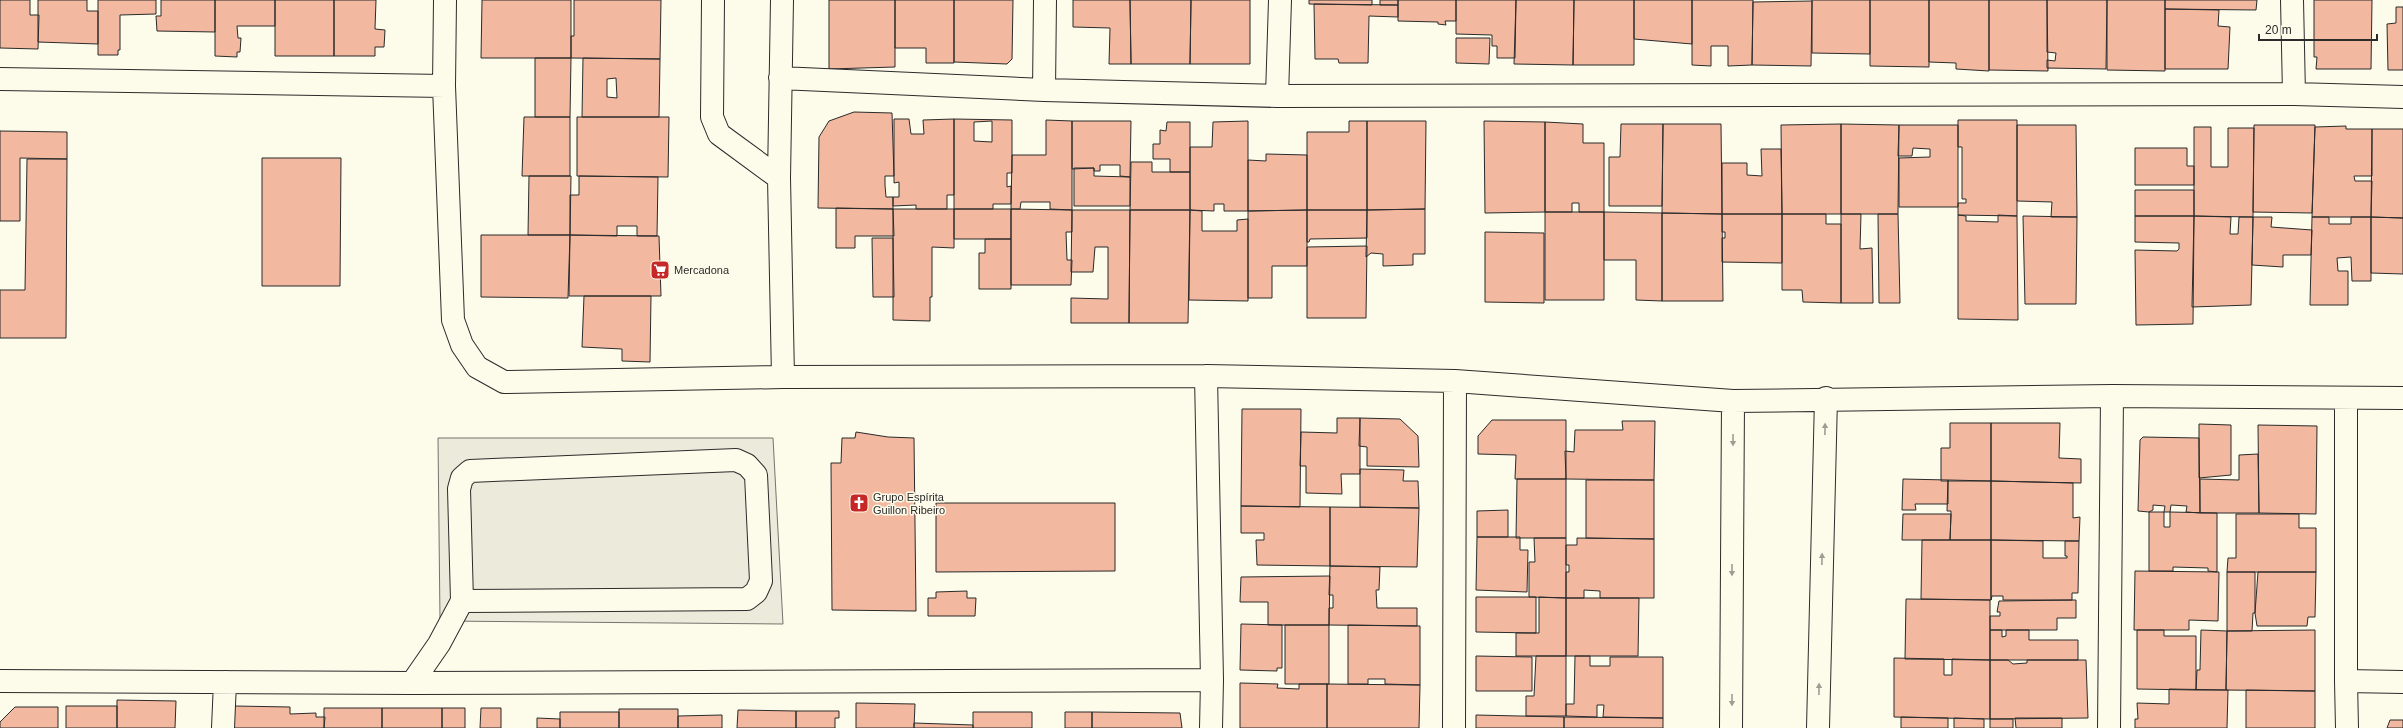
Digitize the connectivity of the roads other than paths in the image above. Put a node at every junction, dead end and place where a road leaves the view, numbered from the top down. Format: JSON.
{"nodes":[{"id":1,"x":445,"y":0,"type":"edge"},
{"id":2,"x":713,"y":0,"type":"edge"},
{"id":3,"x":782,"y":0,"type":"edge"},
{"id":4,"x":1045,"y":0,"type":"edge"},
{"id":5,"x":1280,"y":0,"type":"edge"},
{"id":6,"x":2292,"y":0,"type":"edge"},
{"id":7,"x":780,"y":78,"type":"junction"},
{"id":8,"x":0,"y":80,"type":"edge"},
{"id":9,"x":444,"y":86,"type":"junction"},
{"id":10,"x":1044,"y":90,"type":"junction"},
{"id":11,"x":2294,"y":94,"type":"junction"},
{"id":12,"x":1277,"y":96,"type":"junction"},
{"id":13,"x":2403,"y":97,"type":"edge"},
{"id":14,"x":779,"y":178,"type":"junction"},
{"id":15,"x":1206,"y":376,"type":"junction"},
{"id":16,"x":783,"y":377,"type":"junction"},
{"id":17,"x":1455,"y":380,"type":"junction"},
{"id":18,"x":2112,"y":396,"type":"junction"},
{"id":19,"x":1826,"y":398,"type":"junction"},
{"id":20,"x":2403,"y":398,"type":"edge"},
{"id":21,"x":2346,"y":399,"type":"junction"},
{"id":22,"x":1733,"y":400,"type":"junction"},
{"id":23,"x":462,"y":601,"type":"junction"},
{"id":24,"x":1212,"y":680,"type":"junction"},
{"id":25,"x":0,"y":681,"type":"edge"},
{"id":26,"x":2346,"y":681,"type":"junction"},
{"id":27,"x":225,"y":682,"type":"junction"},
{"id":28,"x":2403,"y":682,"type":"edge"},
{"id":29,"x":412,"y":683,"type":"junction"},
{"id":30,"x":223,"y":728,"type":"edge"},
{"id":31,"x":1211,"y":728,"type":"edge"},
{"id":32,"x":1454,"y":728,"type":"edge"},
{"id":33,"x":1731,"y":728,"type":"edge"},
{"id":34,"x":1818,"y":728,"type":"edge"},
{"id":35,"x":2110,"y":728,"type":"edge"},
{"id":36,"x":2346,"y":728,"type":"edge"}],
"edges":[{"from":1,"to":9,"type":"street"},
{"from":2,"to":14,"type":"street"},
{"from":3,"to":7,"type":"street"},
{"from":4,"to":10,"type":"street"},
{"from":5,"to":12,"type":"street"},
{"from":6,"to":11,"type":"street"},
{"from":7,"to":10,"type":"street"},
{"from":7,"to":14,"type":"street"},
{"from":8,"to":9,"type":"street"},
{"from":9,"to":16,"type":"street"},
{"from":10,"to":12,"type":"street"},
{"from":11,"to":12,"type":"street"},
{"from":11,"to":13,"type":"street"},
{"from":14,"to":16,"type":"street"},
{"from":15,"to":16,"type":"street"},
{"from":15,"to":17,"type":"street"},
{"from":15,"to":24,"type":"street"},
{"from":17,"to":22,"type":"street"},
{"from":17,"to":32,"type":"street"},
{"from":18,"to":19,"type":"street"},
{"from":18,"to":21,"type":"street"},
{"from":18,"to":35,"type":"street"},
{"from":19,"to":22,"type":"street"},
{"from":34,"to":19,"type":"street","one_way":true},
{"from":20,"to":21,"type":"street"},
{"from":21,"to":26,"type":"street"},
{"from":22,"to":33,"type":"street","one_way":true},
{"from":23,"to":23,"type":"street"},
{"from":23,"to":29,"type":"street"},
{"from":24,"to":29,"type":"street"},
{"from":24,"to":31,"type":"street"},
{"from":25,"to":27,"type":"street"},
{"from":26,"to":28,"type":"street"},
{"from":26,"to":36,"type":"street"},
{"from":27,"to":29,"type":"street"},
{"from":27,"to":30,"type":"street"}]}
